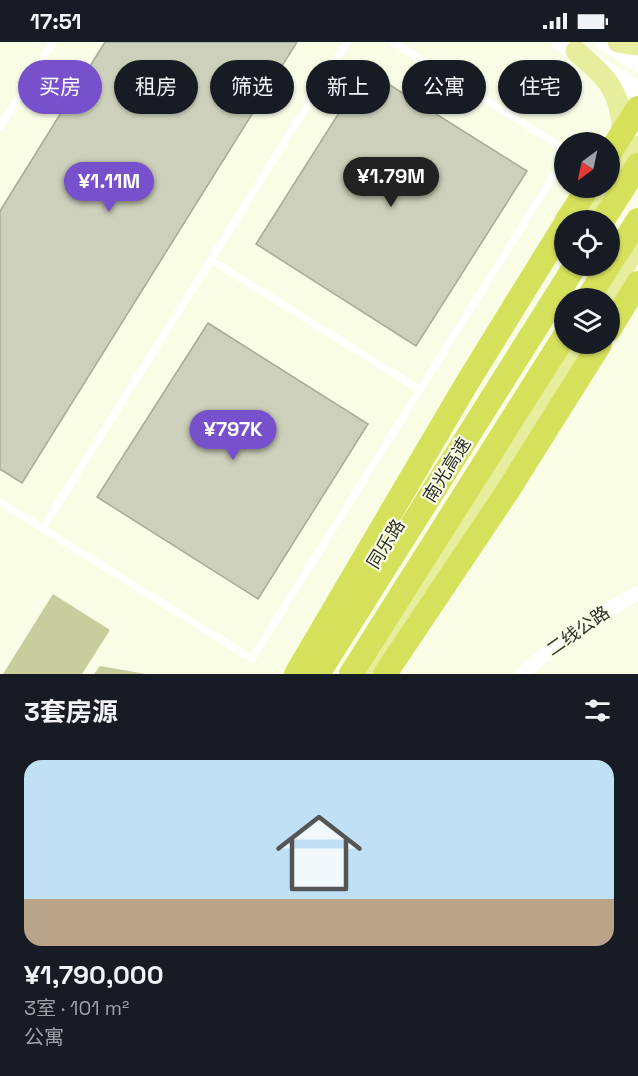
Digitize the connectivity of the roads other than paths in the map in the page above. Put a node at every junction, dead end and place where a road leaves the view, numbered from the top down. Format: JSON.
{"nodes":[{"id":1,"x":54,"y":42,"type":"edge"},
{"id":2,"x":347,"y":42,"type":"edge"},
{"id":3,"x":393,"y":42,"type":"edge"},
{"id":4,"x":605,"y":42,"type":"edge"},
{"id":5,"x":618,"y":42,"type":"edge"},
{"id":6,"x":638,"y":45,"type":"edge"},
{"id":7,"x":569,"y":46,"type":"edge"},
{"id":8,"x":638,"y":63,"type":"edge"},
{"id":9,"x":638,"y":91,"type":"edge"},
{"id":10,"x":638,"y":108,"type":"edge"},
{"id":11,"x":0,"y":127,"type":"edge"},
{"id":12,"x":620,"y":137,"type":"edge"},
{"id":13,"x":554,"y":143,"type":"edge"},
{"id":14,"x":638,"y":146,"type":"edge"},
{"id":15,"x":620,"y":154,"type":"edge"},
{"id":16,"x":638,"y":165,"type":"edge"},
{"id":17,"x":620,"y":174,"type":"edge"},
{"id":18,"x":554,"y":175,"type":"edge"},
{"id":19,"x":609,"y":210,"type":"edge"},
{"id":20,"x":638,"y":220,"type":"edge"},
{"id":21,"x":554,"y":242,"type":"edge"},
{"id":22,"x":638,"y":245,"type":"edge"},
{"id":23,"x":211,"y":260,"type":"junction"},
{"id":24,"x":556,"y":276,"type":"edge"},
{"id":25,"x":569,"y":276,"type":"edge"},
{"id":26,"x":638,"y":283,"type":"edge"},
{"id":27,"x":594,"y":288,"type":"edge"},
{"id":28,"x":610,"y":288,"type":"edge"},
{"id":29,"x":620,"y":312,"type":"edge"},
{"id":30,"x":554,"y":353,"type":"edge"},
{"id":31,"x":570,"y":354,"type":"edge"},
{"id":32,"x":594,"y":354,"type":"edge"},
{"id":33,"x":420,"y":390,"type":"junction"},
{"id":34,"x":0,"y":501,"type":"edge"},
{"id":35,"x":43,"y":528,"type":"junction"},
{"id":36,"x":638,"y":593,"type":"edge"},
{"id":37,"x":296,"y":674,"type":"edge"},
{"id":38,"x":305,"y":674,"type":"edge"},
{"id":39,"x":318,"y":674,"type":"edge"},
{"id":40,"x":351,"y":674,"type":"edge"},
{"id":41,"x":367,"y":674,"type":"edge"},
{"id":42,"x":385,"y":674,"type":"edge"},
{"id":43,"x":522,"y":674,"type":"edge"}],
"edges":[{"from":1,"to":11,"type":"lane"},
{"from":2,"to":23,"type":"lane"},
{"from":3,"to":13,"type":"lane"},
{"from":4,"to":8,"type":"main road"},
{"from":5,"to":6,"type":"main road"},
{"from":7,"to":9,"type":"main road"},
{"from":7,"to":15,"type":"main road"},
{"from":10,"to":12,"type":"highway"},
{"from":14,"to":17,"type":"main road"},
{"from":16,"to":19,"type":"highway"},
{"from":18,"to":33,"type":"lane"},
{"from":20,"to":27,"type":"highway"},
{"from":21,"to":37,"type":"highway"},
{"from":22,"to":28,"type":"main road"},
{"from":23,"to":33,"type":"lane"},
{"from":23,"to":35,"type":"lane"},
{"from":24,"to":38,"type":"main road","name":"同乐路"},
{"from":25,"to":39,"type":"highway","name":"南光高速"},
{"from":26,"to":29,"type":"highway"},
{"from":30,"to":40,"type":"highway","name":"南光高速"},
{"from":31,"to":41,"type":"main road"},
{"from":32,"to":42,"type":"highway"},
{"from":33,"to":35,"type":"lane"},
{"from":34,"to":35,"type":"lane"},
{"from":36,"to":43,"type":"street","name":"二线公路"}]}
